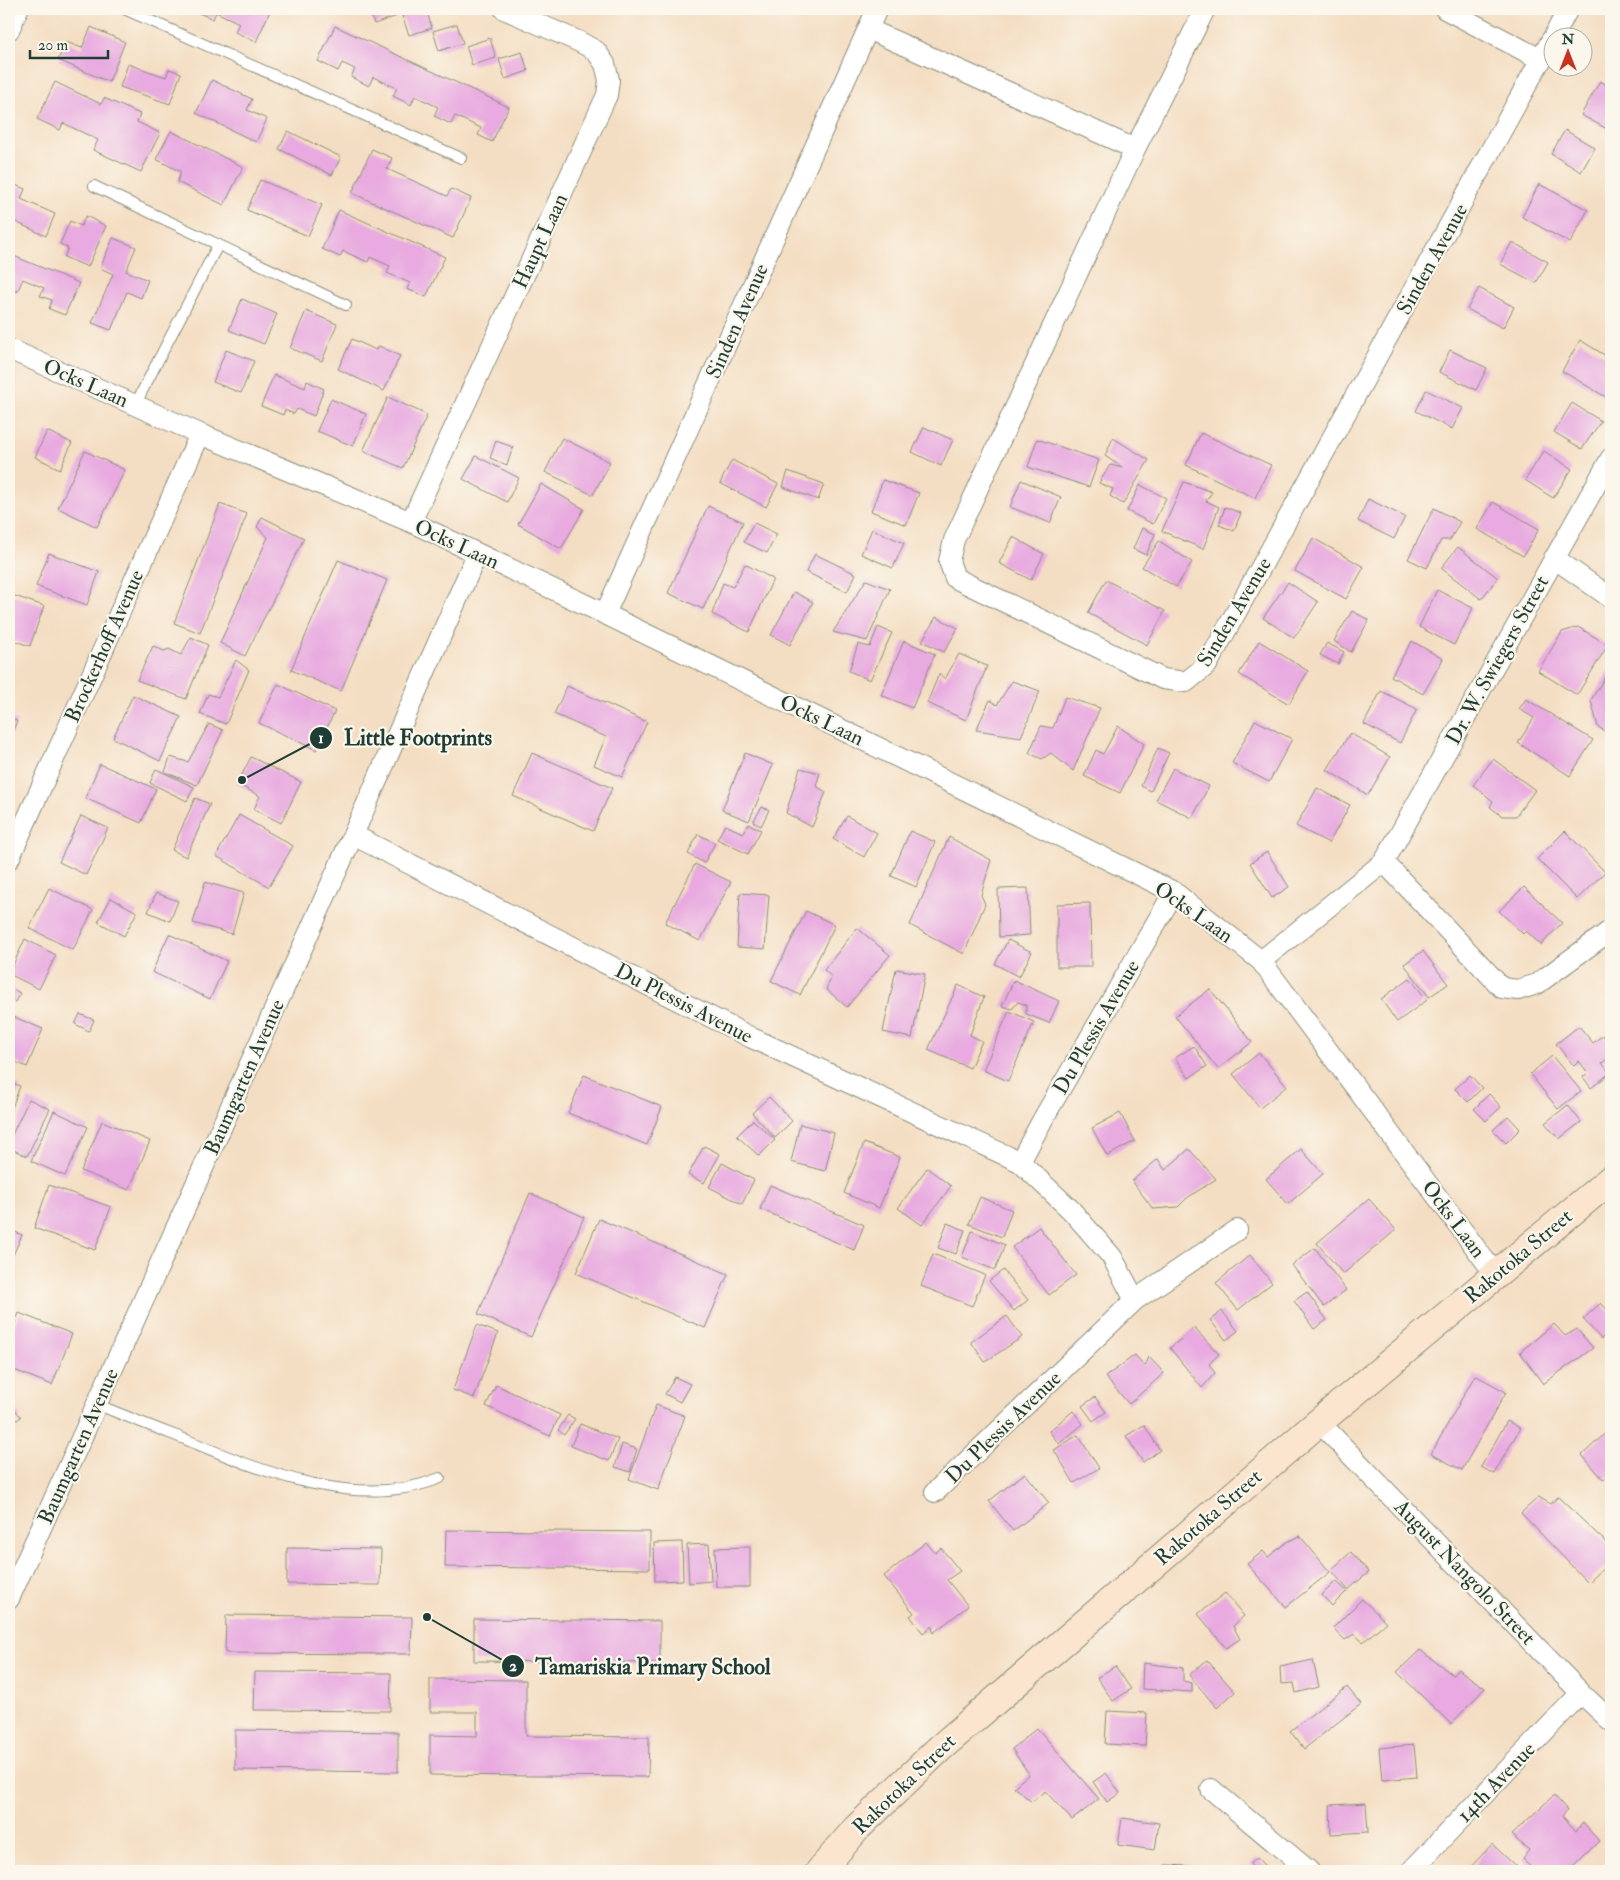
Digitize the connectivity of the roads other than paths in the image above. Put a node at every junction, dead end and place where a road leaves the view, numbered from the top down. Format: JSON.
{"nodes":[{"id":1,"x":18,"y":9,"type":"edge"},
{"id":2,"x":124,"y":9,"type":"edge"},
{"id":3,"x":504,"y":9,"type":"edge"},
{"id":4,"x":877,"y":9,"type":"edge"},
{"id":5,"x":1205,"y":9,"type":"edge"},
{"id":6,"x":1445,"y":9,"type":"edge"},
{"id":7,"x":1568,"y":9,"type":"edge"},
{"id":8,"x":1558,"y":28,"type":"edge"},
{"id":9,"x":868,"y":29,"type":"junction"},
{"id":10,"x":9,"y":30,"type":"edge"},
{"id":11,"x":1542,"y":60,"type":"joint"},
{"id":12,"x":1135,"y":149,"type":"junction"},
{"id":13,"x":461,"y":158,"type":"dead end"},
{"id":14,"x":94,"y":186,"type":"dead end"},
{"id":15,"x":218,"y":245,"type":"junction"},
{"id":16,"x":346,"y":305,"type":"dead end"},
{"id":17,"x":9,"y":349,"type":"edge"},
{"id":18,"x":135,"y":405,"type":"junction"},
{"id":19,"x":200,"y":434,"type":"junction"},
{"id":20,"x":1611,"y":458,"type":"edge"},
{"id":21,"x":411,"y":522,"type":"junction"},
{"id":22,"x":477,"y":554,"type":"junction"},
{"id":23,"x":1554,"y":558,"type":"junction"},
{"id":24,"x":1611,"y":598,"type":"edge"},
{"id":25,"x":606,"y":614,"type":"junction"},
{"id":26,"x":353,"y":835,"type":"junction"},
{"id":27,"x":9,"y":859,"type":"edge"},
{"id":28,"x":1384,"y":862,"type":"junction"},
{"id":29,"x":1174,"y":892,"type":"junction"},
{"id":30,"x":1611,"y":930,"type":"edge"},
{"id":31,"x":1262,"y":961,"type":"junction"},
{"id":32,"x":1020,"y":1162,"type":"junction"},
{"id":33,"x":1611,"y":1179,"type":"edge"},
{"id":34,"x":1237,"y":1230,"type":"dead end"},
{"id":35,"x":1495,"y":1274,"type":"junction"},
{"id":36,"x":1135,"y":1300,"type":"junction"},
{"id":37,"x":96,"y":1404,"type":"junction"},
{"id":38,"x":1319,"y":1422,"type":"junction"},
{"id":39,"x":440,"y":1478,"type":"dead end"},
{"id":40,"x":936,"y":1492,"type":"dead end"},
{"id":41,"x":9,"y":1599,"type":"edge"},
{"id":42,"x":1582,"y":1693,"type":"junction"},
{"id":43,"x":1611,"y":1721,"type":"edge"},
{"id":44,"x":1211,"y":1789,"type":"dead end"},
{"id":45,"x":820,"y":1871,"type":"edge"},
{"id":46,"x":1309,"y":1871,"type":"edge"},
{"id":47,"x":1411,"y":1871,"type":"edge"}],
"edges":[{"from":1,"to":10,"type":"street"},
{"from":2,"to":13,"type":"lane"},
{"from":3,"to":21,"type":"street","name":"Haupt Laan"},
{"from":4,"to":9,"type":"street","name":"Sinden Avenue"},
{"from":5,"to":12,"type":"street","name":"Sinden Avenue"},
{"from":6,"to":11,"type":"street"},
{"from":7,"to":8,"type":"street","name":"Sinden Avenue"},
{"from":9,"to":12,"type":"street"},
{"from":9,"to":25,"type":"street","name":"Sinden Avenue"},
{"from":11,"to":12,"type":"street","name":"Sinden Avenue"},
{"from":14,"to":15,"type":"lane"},
{"from":15,"to":16,"type":"lane"},
{"from":15,"to":18,"type":"lane"},
{"from":17,"to":18,"type":"street","name":"Ocks Laan"},
{"from":18,"to":19,"type":"street","name":"Ocks Laan"},
{"from":19,"to":21,"type":"street","name":"Ocks Laan"},
{"from":19,"to":27,"type":"street","name":"Brockerhoff Avenue"},
{"from":20,"to":23,"type":"street","name":"Dr. W. Swiegers Street"},
{"from":21,"to":22,"type":"street","name":"Ocks Laan"},
{"from":22,"to":25,"type":"street","name":"Ocks Laan"},
{"from":22,"to":26,"type":"street","name":"Baumgarten Avenue"},
{"from":23,"to":24,"type":"street"},
{"from":23,"to":28,"type":"street","name":"Dr. W. Swiegers Street"},
{"from":25,"to":29,"type":"street","name":"Ocks Laan"},
{"from":26,"to":32,"type":"street","name":"Du Plessis Avenue"},
{"from":26,"to":37,"type":"street","name":"Baumgarten Avenue"},
{"from":28,"to":30,"type":"street"},
{"from":28,"to":31,"type":"street","name":"Dr. W. Swiegers Street"},
{"from":29,"to":31,"type":"street","name":"Ocks Laan"},
{"from":29,"to":32,"type":"street","name":"Du Plessis Avenue"},
{"from":31,"to":35,"type":"street","name":"Ocks Laan"},
{"from":32,"to":36,"type":"street","name":"Du Plessis Avenue"},
{"from":33,"to":35,"type":"street","name":"Rakotoka Street"},
{"from":34,"to":36,"type":"street","name":"Du Plessis Avenue"},
{"from":35,"to":38,"type":"street","name":"Rakotoka Street"},
{"from":36,"to":40,"type":"street","name":"Du Plessis Avenue"},
{"from":37,"to":39,"type":"lane"},
{"from":37,"to":41,"type":"street","name":"Baumgarten Avenue"},
{"from":38,"to":42,"type":"street","name":"August Nangolo Street"},
{"from":38,"to":45,"type":"street","name":"Rakotoka Street"},
{"from":42,"to":43,"type":"street","name":"August Nangolo Street"},
{"from":42,"to":47,"type":"street","name":"14th Avenue"},
{"from":44,"to":46,"type":"street"}]}
